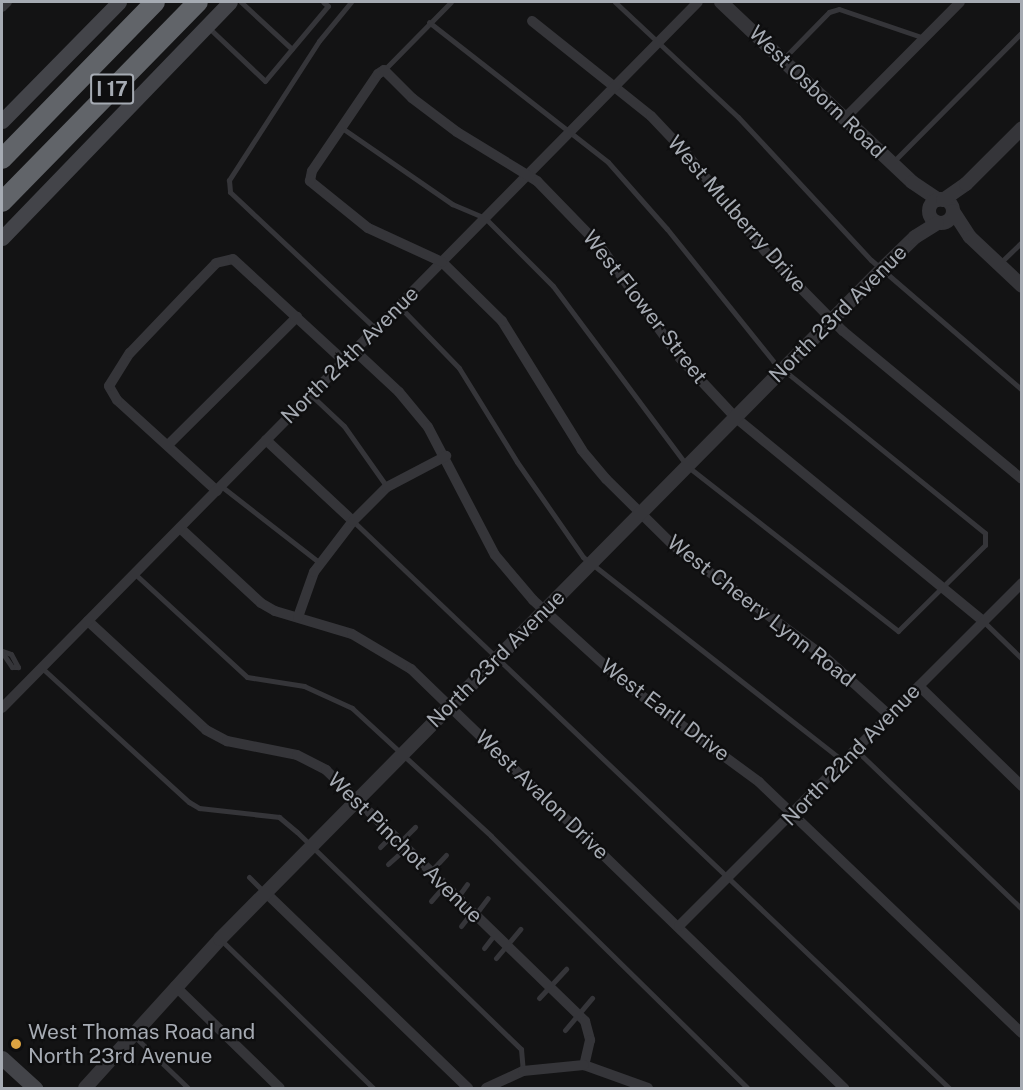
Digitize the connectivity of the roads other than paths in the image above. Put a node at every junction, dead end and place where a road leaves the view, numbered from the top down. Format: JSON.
{"nodes":[{"id":1,"x":7,"y":2,"type":"edge"},
{"id":2,"x":119,"y":2,"type":"edge"},
{"id":3,"x":155,"y":2,"type":"edge"},
{"id":4,"x":181,"y":2,"type":"edge"},
{"id":5,"x":198,"y":2,"type":"edge"},
{"id":6,"x":230,"y":2,"type":"edge"},
{"id":7,"x":241,"y":2,"type":"edge"},
{"id":8,"x":323,"y":2,"type":"edge"},
{"id":9,"x":351,"y":2,"type":"edge"},
{"id":10,"x":451,"y":2,"type":"edge"},
{"id":11,"x":615,"y":2,"type":"edge"},
{"id":12,"x":698,"y":2,"type":"edge"},
{"id":13,"x":722,"y":2,"type":"edge"},
{"id":14,"x":960,"y":2,"type":"edge"},
{"id":15,"x":2,"y":7,"type":"edge"},
{"id":16,"x":532,"y":21,"type":"dead end"},
{"id":17,"x":429,"y":22,"type":"junction"},
{"id":18,"x":207,"y":26,"type":"junction"},
{"id":19,"x":1022,"y":32,"type":"edge"},
{"id":20,"x":924,"y":38,"type":"junction"},
{"id":21,"x":660,"y":40,"type":"junction"},
{"id":22,"x":292,"y":49,"type":"junction"},
{"id":23,"x":783,"y":59,"type":"junction"},
{"id":24,"x":384,"y":70,"type":"junction"},
{"id":25,"x":616,"y":85,"type":"junction"},
{"id":26,"x":844,"y":118,"type":"junction"},
{"id":27,"x":2,"y":121,"type":"edge"},
{"id":28,"x":342,"y":128,"type":"junction"},
{"id":29,"x":1022,"y":128,"type":"edge"},
{"id":30,"x":571,"y":131,"type":"junction"},
{"id":31,"x":25,"y":135,"type":"junction"},
{"id":32,"x":2,"y":150,"type":"edge"},
{"id":33,"x":2,"y":159,"type":"edge"},
{"id":34,"x":892,"y":164,"type":"junction"},
{"id":35,"x":528,"y":174,"type":"junction"},
{"id":36,"x":27,"y":177,"type":"junction"},
{"id":37,"x":2,"y":185,"type":"edge"},
{"id":38,"x":2,"y":202,"type":"edge"},
{"id":39,"x":941,"y":211,"type":"junction"},
{"id":40,"x":2,"y":212,"type":"edge"},
{"id":41,"x":485,"y":218,"type":"junction"},
{"id":42,"x":2,"y":238,"type":"edge"},
{"id":43,"x":1022,"y":242,"type":"edge"},
{"id":44,"x":442,"y":262,"type":"junction"},
{"id":45,"x":999,"y":264,"type":"junction"},
{"id":46,"x":882,"y":269,"type":"junction"},
{"id":47,"x":1022,"y":286,"type":"edge"},
{"id":48,"x":399,"y":306,"type":"junction"},
{"id":49,"x":297,"y":317,"type":"junction"},
{"id":50,"x":832,"y":320,"type":"junction"},
{"id":51,"x":376,"y":329,"type":"junction"},
{"id":52,"x":355,"y":351,"type":"junction"},
{"id":53,"x":344,"y":362,"type":"junction"},
{"id":54,"x":782,"y":370,"type":"junction"},
{"id":55,"x":1022,"y":390,"type":"edge"},
{"id":56,"x":311,"y":395,"type":"junction"},
{"id":57,"x":736,"y":418,"type":"junction"},
{"id":58,"x":266,"y":440,"type":"junction"},
{"id":59,"x":168,"y":446,"type":"junction"},
{"id":60,"x":446,"y":456,"type":"junction"},
{"id":61,"x":687,"y":466,"type":"junction"},
{"id":62,"x":1022,"y":479,"type":"edge"},
{"id":63,"x":387,"y":487,"type":"junction"},
{"id":64,"x":219,"y":488,"type":"junction"},
{"id":65,"x":641,"y":513,"type":"junction"},
{"id":66,"x":353,"y":521,"type":"junction"},
{"id":67,"x":180,"y":528,"type":"junction"},
{"id":68,"x":320,"y":563,"type":"junction"},
{"id":69,"x":591,"y":564,"type":"junction"},
{"id":70,"x":135,"y":574,"type":"junction"},
{"id":71,"x":1022,"y":583,"type":"edge"},
{"id":72,"x":945,"y":586,"type":"junction"},
{"id":73,"x":544,"y":610,"type":"junction"},
{"id":74,"x":298,"y":617,"type":"junction"},
{"id":75,"x":88,"y":621,"type":"junction"},
{"id":76,"x":983,"y":621,"type":"junction"},
{"id":77,"x":2,"y":651,"type":"edge"},
{"id":78,"x":498,"y":657,"type":"junction"},
{"id":79,"x":1022,"y":659,"type":"edge"},
{"id":80,"x":42,"y":668,"type":"junction"},
{"id":81,"x":30,"y":680,"type":"junction"},
{"id":82,"x":919,"y":686,"type":"junction"},
{"id":83,"x":451,"y":706,"type":"junction"},
{"id":84,"x":2,"y":708,"type":"edge"},
{"id":85,"x":890,"y":716,"type":"junction"},
{"id":86,"x":856,"y":750,"type":"junction"},
{"id":87,"x":403,"y":754,"type":"junction"},
{"id":88,"x":844,"y":762,"type":"junction"},
{"id":89,"x":1022,"y":786,"type":"edge"},
{"id":90,"x":358,"y":800,"type":"junction"},
{"id":91,"x":794,"y":814,"type":"junction"},
{"id":92,"x":415,"y":827,"type":"dead end"},
{"id":93,"x":400,"y":841,"type":"junction"},
{"id":94,"x":311,"y":847,"type":"junction"},
{"id":95,"x":380,"y":847,"type":"dead end"},
{"id":96,"x":446,"y":855,"type":"dead end"},
{"id":97,"x":388,"y":864,"type":"dead end"},
{"id":98,"x":431,"y":871,"type":"junction"},
{"id":99,"x":249,"y":877,"type":"dead end"},
{"id":100,"x":728,"y":879,"type":"junction"},
{"id":101,"x":467,"y":884,"type":"dead end"},
{"id":102,"x":445,"y":885,"type":"junction"},
{"id":103,"x":266,"y":893,"type":"junction"},
{"id":104,"x":458,"y":898,"type":"junction"},
{"id":105,"x":488,"y":898,"type":"dead end"},
{"id":106,"x":431,"y":901,"type":"dead end"},
{"id":107,"x":1022,"y":909,"type":"edge"},
{"id":108,"x":473,"y":913,"type":"junction"},
{"id":109,"x":461,"y":926,"type":"dead end"},
{"id":110,"x":679,"y":926,"type":"junction"},
{"id":111,"x":520,"y":929,"type":"dead end"},
{"id":112,"x":495,"y":934,"type":"junction"},
{"id":113,"x":220,"y":939,"type":"junction"},
{"id":114,"x":507,"y":946,"type":"junction"},
{"id":115,"x":483,"y":948,"type":"dead end"},
{"id":116,"x":496,"y":958,"type":"dead end"},
{"id":117,"x":566,"y":969,"type":"dead end"},
{"id":118,"x":548,"y":985,"type":"junction"},
{"id":119,"x":175,"y":986,"type":"junction"},
{"id":120,"x":539,"y":998,"type":"dead end"},
{"id":121,"x":592,"y":998,"type":"dead end"},
{"id":122,"x":578,"y":1014,"type":"junction"},
{"id":123,"x":565,"y":1030,"type":"dead end"},
{"id":124,"x":1022,"y":1033,"type":"edge"},
{"id":125,"x":132,"y":1034,"type":"junction"},
{"id":126,"x":2,"y":1058,"type":"edge"},
{"id":127,"x":584,"y":1065,"type":"junction"},
{"id":128,"x":523,"y":1071,"type":"junction"},
{"id":129,"x":35,"y":1089,"type":"edge"},
{"id":130,"x":85,"y":1089,"type":"edge"},
{"id":131,"x":188,"y":1089,"type":"edge"},
{"id":132,"x":280,"y":1089,"type":"edge"},
{"id":133,"x":373,"y":1089,"type":"edge"},
{"id":134,"x":468,"y":1089,"type":"edge"},
{"id":135,"x":486,"y":1089,"type":"edge"},
{"id":136,"x":648,"y":1089,"type":"edge"},
{"id":137,"x":747,"y":1089,"type":"edge"},
{"id":138,"x":844,"y":1089,"type":"edge"},
{"id":139,"x":949,"y":1089,"type":"edge"}],
"edges":[{"from":1,"to":15,"type":"street"},
{"from":2,"to":27,"type":"main road"},
{"from":3,"to":31,"type":"highway","number":"I 17"},
{"from":4,"to":37,"type":"highway"},
{"from":5,"to":36,"type":"highway","number":"I 17"},
{"from":6,"to":18,"type":"main road"},
{"from":7,"to":22,"type":"lane"},
{"from":8,"to":22,"type":"lane"},
{"from":9,"to":51,"type":"lane"},
{"from":10,"to":17,"type":"lane"},
{"from":11,"to":21,"type":"lane"},
{"from":12,"to":21,"type":"street","name":"North 24th Avenue"},
{"from":13,"to":23,"type":"street","name":"West Osborn Road"},
{"from":14,"to":20,"type":"street"},
{"from":16,"to":25,"type":"street","name":"West Mulberry Drive"},
{"from":17,"to":24,"type":"lane"},
{"from":17,"to":30,"type":"lane"},
{"from":18,"to":22,"type":"lane"},
{"from":18,"to":42,"type":"main road"},
{"from":19,"to":34,"type":"lane"},
{"from":20,"to":23,"type":"lane"},
{"from":20,"to":26,"type":"street"},
{"from":21,"to":25,"type":"street","name":"North 24th Avenue"},
{"from":21,"to":46,"type":"lane"},
{"from":23,"to":26,"type":"street","name":"West Osborn Road"},
{"from":24,"to":28,"type":"street"},
{"from":24,"to":35,"type":"street","name":"West Flower Street"},
{"from":25,"to":30,"type":"street","name":"North 24th Avenue"},
{"from":25,"to":50,"type":"street","name":"West Mulberry Drive"},
{"from":26,"to":34,"type":"street","name":"West Osborn Road"},
{"from":28,"to":41,"type":"lane"},
{"from":28,"to":44,"type":"street","name":"West Cheery Lynn Road"},
{"from":29,"to":39,"type":"street","name":"North 23rd Avenue"},
{"from":30,"to":35,"type":"street","name":"North 24th Avenue"},
{"from":30,"to":54,"type":"lane"},
{"from":31,"to":32,"type":"highway"},
{"from":31,"to":33,"type":"highway","number":"I 17"},
{"from":34,"to":39,"type":"street","name":"West Osborn Road"},
{"from":35,"to":41,"type":"street","name":"North 24th Avenue"},
{"from":35,"to":57,"type":"street","name":"West Flower Street"},
{"from":36,"to":38,"type":"highway","number":"I 17"},
{"from":36,"to":40,"type":"highway"},
{"from":39,"to":45,"type":"street","name":"West Osborn Road"},
{"from":39,"to":46,"type":"street","name":"North 23rd Avenue"},
{"from":41,"to":44,"type":"street","name":"North 24th Avenue"},
{"from":41,"to":61,"type":"lane"},
{"from":43,"to":45,"type":"lane"},
{"from":44,"to":48,"type":"street","name":"North 24th Avenue"},
{"from":44,"to":65,"type":"street","name":"West Cheery Lynn Road"},
{"from":45,"to":47,"type":"street","name":"West Osborn Road"},
{"from":46,"to":50,"type":"street","name":"North 23rd Avenue"},
{"from":46,"to":55,"type":"lane"},
{"from":48,"to":51,"type":"street","name":"North 24th Avenue"},
{"from":48,"to":69,"type":"lane"},
{"from":49,"to":53,"type":"street"},
{"from":49,"to":59,"type":"street"},
{"from":49,"to":59,"type":"street"},
{"from":50,"to":54,"type":"street","name":"North 23rd Avenue"},
{"from":50,"to":62,"type":"street","name":"West Mulberry Drive"},
{"from":51,"to":52,"type":"street","name":"North 24th Avenue"},
{"from":52,"to":53,"type":"street","name":"North 24th Avenue"},
{"from":52,"to":60,"type":"street","name":"West Earll Drive"},
{"from":53,"to":56,"type":"street","name":"North 24th Avenue"},
{"from":54,"to":57,"type":"street","name":"North 23rd Avenue"},
{"from":54,"to":72,"type":"lane"},
{"from":56,"to":58,"type":"street","name":"North 24th Avenue"},
{"from":56,"to":63,"type":"lane"},
{"from":57,"to":61,"type":"street","name":"North 23rd Avenue"},
{"from":57,"to":72,"type":"street","name":"West Flower Street"},
{"from":58,"to":64,"type":"street","name":"North 24th Avenue"},
{"from":58,"to":66,"type":"street"},
{"from":59,"to":64,"type":"street"},
{"from":60,"to":63,"type":"street"},
{"from":60,"to":73,"type":"street","name":"West Earll Drive"},
{"from":61,"to":65,"type":"street","name":"North 23rd Avenue"},
{"from":61,"to":72,"type":"lane"},
{"from":63,"to":66,"type":"street"},
{"from":64,"to":67,"type":"street","name":"North 24th Avenue"},
{"from":64,"to":68,"type":"lane"},
{"from":65,"to":69,"type":"street","name":"North 23rd Avenue"},
{"from":65,"to":85,"type":"street","name":"West Cheery Lynn Road"},
{"from":66,"to":68,"type":"street"},
{"from":66,"to":78,"type":"lane"},
{"from":67,"to":70,"type":"street","name":"North 24th Avenue"},
{"from":67,"to":74,"type":"street","name":"West Avalon Drive"},
{"from":68,"to":74,"type":"street"},
{"from":69,"to":73,"type":"street","name":"North 23rd Avenue"},
{"from":69,"to":88,"type":"lane"},
{"from":70,"to":75,"type":"street","name":"North 24th Avenue"},
{"from":70,"to":87,"type":"lane"},
{"from":71,"to":76,"type":"street","name":"North 22nd Avenue"},
{"from":72,"to":76,"type":"street","name":"West Flower Street"},
{"from":73,"to":78,"type":"street","name":"North 23rd Avenue"},
{"from":73,"to":91,"type":"street","name":"West Earll Drive"},
{"from":74,"to":83,"type":"street","name":"West Avalon Drive"},
{"from":75,"to":80,"type":"street","name":"North 24th Avenue"},
{"from":75,"to":90,"type":"street","name":"West Pinchot Avenue"},
{"from":76,"to":79,"type":"lane"},
{"from":76,"to":82,"type":"street","name":"North 22nd Avenue"},
{"from":77,"to":81,"type":"lane"},
{"from":78,"to":83,"type":"street","name":"North 23rd Avenue"},
{"from":78,"to":100,"type":"lane"},
{"from":80,"to":81,"type":"street","name":"North 24th Avenue"},
{"from":80,"to":94,"type":"lane"},
{"from":81,"to":84,"type":"street","name":"North 24th Avenue"},
{"from":82,"to":85,"type":"street","name":"North 22nd Avenue"},
{"from":82,"to":89,"type":"street"},
{"from":83,"to":87,"type":"street","name":"North 23rd Avenue"},
{"from":83,"to":110,"type":"street","name":"West Avalon Drive"},
{"from":85,"to":86,"type":"street","name":"North 22nd Avenue"},
{"from":86,"to":88,"type":"street","name":"North 22nd Avenue"},
{"from":86,"to":107,"type":"lane"},
{"from":87,"to":90,"type":"street","name":"North 23rd Avenue"},
{"from":87,"to":137,"type":"lane"},
{"from":88,"to":91,"type":"street","name":"North 22nd Avenue"},
{"from":90,"to":93,"type":"street","name":"West Pinchot Avenue"},
{"from":90,"to":94,"type":"street","name":"North 23rd Avenue"},
{"from":91,"to":100,"type":"street","name":"North 22nd Avenue"},
{"from":91,"to":124,"type":"street","name":"West Earll Drive"},
{"from":92,"to":93,"type":"lane"},
{"from":93,"to":95,"type":"lane"},
{"from":93,"to":97,"type":"lane"},
{"from":93,"to":98,"type":"street","name":"West Pinchot Avenue"},
{"from":94,"to":103,"type":"street","name":"North 23rd Avenue"},
{"from":94,"to":128,"type":"lane"},
{"from":96,"to":98,"type":"lane"},
{"from":98,"to":102,"type":"street","name":"West Pinchot Avenue"},
{"from":99,"to":103,"type":"lane"},
{"from":100,"to":110,"type":"street","name":"North 22nd Avenue"},
{"from":100,"to":139,"type":"lane"},
{"from":101,"to":104,"type":"lane"},
{"from":102,"to":104,"type":"street","name":"West Pinchot Avenue"},
{"from":102,"to":106,"type":"lane"},
{"from":103,"to":113,"type":"street","name":"North 23rd Avenue"},
{"from":103,"to":134,"type":"street"},
{"from":104,"to":108,"type":"street","name":"West Pinchot Avenue"},
{"from":105,"to":108,"type":"lane"},
{"from":108,"to":109,"type":"lane"},
{"from":108,"to":112,"type":"street","name":"West Pinchot Avenue"},
{"from":110,"to":138,"type":"street","name":"West Avalon Drive"},
{"from":111,"to":114,"type":"lane"},
{"from":112,"to":114,"type":"street","name":"West Pinchot Avenue"},
{"from":112,"to":115,"type":"lane"},
{"from":113,"to":119,"type":"street","name":"North 23rd Avenue"},
{"from":113,"to":133,"type":"lane"},
{"from":114,"to":116,"type":"lane"},
{"from":114,"to":118,"type":"street","name":"West Pinchot Avenue"},
{"from":117,"to":118,"type":"lane"},
{"from":118,"to":120,"type":"lane"},
{"from":118,"to":122,"type":"street","name":"West Pinchot Avenue"},
{"from":119,"to":125,"type":"street","name":"North 23rd Avenue"},
{"from":119,"to":132,"type":"street"},
{"from":121,"to":122,"type":"lane"},
{"from":122,"to":123,"type":"lane"},
{"from":122,"to":127,"type":"street","name":"West Pinchot Avenue"},
{"from":125,"to":130,"type":"street","name":"North 23rd Avenue"},
{"from":125,"to":131,"type":"lane"},
{"from":126,"to":129,"type":"main road"},
{"from":127,"to":128,"type":"street"},
{"from":127,"to":136,"type":"street"},
{"from":128,"to":135,"type":"street"}]}
